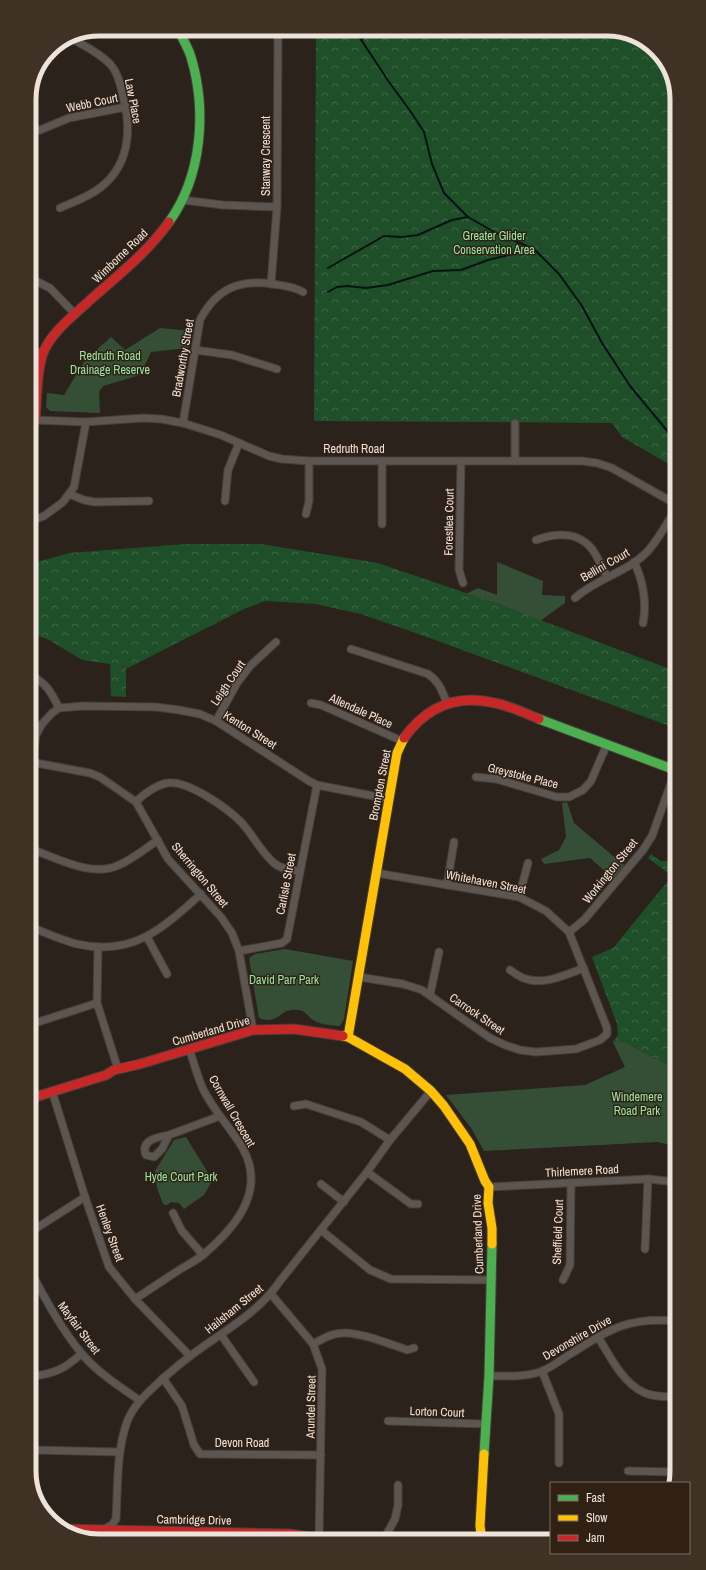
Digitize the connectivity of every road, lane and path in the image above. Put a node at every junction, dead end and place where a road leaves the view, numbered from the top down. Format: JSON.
{"nodes":[{"id":1,"x":181,"y":36,"type":"edge"},
{"id":2,"x":278,"y":36,"type":"edge"},
{"id":3,"x":75,"y":41,"type":"edge"},
{"id":4,"x":126,"y":107,"type":"junction"},
{"id":5,"x":40,"y":130,"type":"dead end"},
{"id":6,"x":183,"y":200,"type":"junction"},
{"id":7,"x":277,"y":207,"type":"junction"},
{"id":8,"x":60,"y":208,"type":"dead end"},
{"id":9,"x":36,"y":281,"type":"edge"},
{"id":10,"x":271,"y":284,"type":"junction"},
{"id":11,"x":303,"y":292,"type":"dead end"},
{"id":12,"x":75,"y":314,"type":"junction"},
{"id":13,"x":195,"y":350,"type":"junction"},
{"id":14,"x":36,"y":351,"type":"edge"},
{"id":15,"x":43,"y":353,"type":"junction"},
{"id":16,"x":277,"y":369,"type":"dead end"},
{"id":17,"x":36,"y":399,"type":"edge"},
{"id":18,"x":36,"y":419,"type":"edge"},
{"id":19,"x":86,"y":422,"type":"junction"},
{"id":20,"x":183,"y":423,"type":"junction"},
{"id":21,"x":515,"y":423,"type":"dead end"},
{"id":22,"x":239,"y":443,"type":"junction"},
{"id":23,"x":309,"y":460,"type":"junction"},
{"id":24,"x":382,"y":461,"type":"junction"},
{"id":25,"x":461,"y":461,"type":"junction"},
{"id":26,"x":515,"y":461,"type":"junction"},
{"id":27,"x":69,"y":494,"type":"junction"},
{"id":28,"x":149,"y":501,"type":"dead end"},
{"id":29,"x":225,"y":501,"type":"dead end"},
{"id":30,"x":670,"y":501,"type":"edge"},
{"id":31,"x":306,"y":514,"type":"dead end"},
{"id":32,"x":670,"y":518,"type":"edge"},
{"id":33,"x":36,"y":519,"type":"edge"},
{"id":34,"x":382,"y":524,"type":"dead end"},
{"id":35,"x":536,"y":540,"type":"dead end"},
{"id":36,"x":634,"y":562,"type":"junction"},
{"id":37,"x":607,"y":576,"type":"junction"},
{"id":38,"x":463,"y":583,"type":"dead end"},
{"id":39,"x":575,"y":598,"type":"dead end"},
{"id":40,"x":643,"y":623,"type":"dead end"},
{"id":41,"x":276,"y":642,"type":"dead end"},
{"id":42,"x":351,"y":649,"type":"dead end"},
{"id":43,"x":36,"y":678,"type":"edge"},
{"id":44,"x":311,"y":702,"type":"dead end"},
{"id":45,"x":447,"y":703,"type":"junction"},
{"id":46,"x":59,"y":708,"type":"junction"},
{"id":47,"x":216,"y":720,"type":"junction"},
{"id":48,"x":36,"y":735,"type":"edge"},
{"id":49,"x":402,"y":741,"type":"junction"},
{"id":50,"x":607,"y":744,"type":"junction"},
{"id":51,"x":36,"y":763,"type":"edge"},
{"id":52,"x":670,"y":769,"type":"edge"},
{"id":53,"x":476,"y":777,"type":"dead end"},
{"id":54,"x":317,"y":785,"type":"junction"},
{"id":55,"x":670,"y":785,"type":"edge"},
{"id":56,"x":388,"y":799,"type":"junction"},
{"id":57,"x":136,"y":802,"type":"junction"},
{"id":58,"x":158,"y":840,"type":"junction"},
{"id":59,"x":454,"y":842,"type":"dead end"},
{"id":60,"x":36,"y":851,"type":"edge"},
{"id":61,"x":528,"y":863,"type":"dead end"},
{"id":62,"x":299,"y":872,"type":"junction"},
{"id":63,"x":376,"y":873,"type":"junction"},
{"id":64,"x":446,"y":885,"type":"junction"},
{"id":65,"x":201,"y":894,"type":"junction"},
{"id":66,"x":520,"y":897,"type":"junction"},
{"id":67,"x":36,"y":930,"type":"edge"},
{"id":68,"x":569,"y":932,"type":"junction"},
{"id":69,"x":147,"y":937,"type":"junction"},
{"id":70,"x":98,"y":947,"type":"junction"},
{"id":71,"x":239,"y":951,"type":"junction"},
{"id":72,"x":439,"y":952,"type":"dead end"},
{"id":73,"x":584,"y":968,"type":"junction"},
{"id":74,"x":510,"y":970,"type":"dead end"},
{"id":75,"x":167,"y":974,"type":"dead end"},
{"id":76,"x":359,"y":977,"type":"junction"},
{"id":77,"x":430,"y":995,"type":"junction"},
{"id":78,"x":97,"y":1003,"type":"junction"},
{"id":79,"x":36,"y":1023,"type":"edge"},
{"id":80,"x":253,"y":1030,"type":"junction"},
{"id":81,"x":607,"y":1034,"type":"joint"},
{"id":82,"x":348,"y":1037,"type":"junction"},
{"id":83,"x":189,"y":1049,"type":"junction"},
{"id":84,"x":118,"y":1069,"type":"junction"},
{"id":85,"x":52,"y":1091,"type":"junction"},
{"id":86,"x":432,"y":1091,"type":"junction"},
{"id":87,"x":36,"y":1097,"type":"edge"},
{"id":88,"x":294,"y":1106,"type":"dead end"},
{"id":89,"x":220,"y":1116,"type":"junction"},
{"id":90,"x":169,"y":1135,"type":"dead end"},
{"id":91,"x":390,"y":1140,"type":"junction"},
{"id":92,"x":367,"y":1172,"type":"junction"},
{"id":93,"x":648,"y":1179,"type":"junction"},
{"id":94,"x":670,"y":1181,"type":"edge"},
{"id":95,"x":571,"y":1183,"type":"junction"},
{"id":96,"x":321,"y":1184,"type":"dead end"},
{"id":97,"x":489,"y":1187,"type":"junction"},
{"id":98,"x":85,"y":1198,"type":"junction"},
{"id":99,"x":344,"y":1202,"type":"junction"},
{"id":100,"x":418,"y":1204,"type":"dead end"},
{"id":101,"x":173,"y":1213,"type":"dead end"},
{"id":102,"x":36,"y":1229,"type":"edge"},
{"id":103,"x":321,"y":1230,"type":"junction"},
{"id":104,"x":645,"y":1249,"type":"dead end"},
{"id":105,"x":203,"y":1255,"type":"junction"},
{"id":106,"x":492,"y":1280,"type":"junction"},
{"id":107,"x":563,"y":1280,"type":"dead end"},
{"id":108,"x":36,"y":1282,"type":"edge"},
{"id":109,"x":271,"y":1294,"type":"junction"},
{"id":110,"x":135,"y":1299,"type":"junction"},
{"id":111,"x":670,"y":1321,"type":"edge"},
{"id":112,"x":221,"y":1335,"type":"junction"},
{"id":113,"x":598,"y":1337,"type":"junction"},
{"id":114,"x":313,"y":1344,"type":"junction"},
{"id":115,"x":414,"y":1348,"type":"dead end"},
{"id":116,"x":81,"y":1354,"type":"junction"},
{"id":117,"x":190,"y":1356,"type":"junction"},
{"id":118,"x":542,"y":1371,"type":"junction"},
{"id":119,"x":36,"y":1376,"type":"edge"},
{"id":120,"x":489,"y":1376,"type":"junction"},
{"id":121,"x":163,"y":1378,"type":"junction"},
{"id":122,"x":254,"y":1382,"type":"dead end"},
{"id":123,"x":670,"y":1397,"type":"edge"},
{"id":124,"x":139,"y":1400,"type":"junction"},
{"id":125,"x":388,"y":1421,"type":"dead end"},
{"id":126,"x":486,"y":1424,"type":"junction"},
{"id":127,"x":36,"y":1450,"type":"edge"},
{"id":128,"x":120,"y":1452,"type":"junction"},
{"id":129,"x":321,"y":1455,"type":"junction"},
{"id":130,"x":559,"y":1463,"type":"dead end"},
{"id":131,"x":628,"y":1471,"type":"dead end"},
{"id":132,"x":670,"y":1472,"type":"edge"},
{"id":133,"x":398,"y":1485,"type":"dead end"},
{"id":134,"x":73,"y":1528,"type":"edge"},
{"id":135,"x":103,"y":1529,"type":"junction"},
{"id":136,"x":182,"y":1534,"type":"edge"},
{"id":137,"x":322,"y":1534,"type":"edge"},
{"id":138,"x":387,"y":1534,"type":"edge"},
{"id":139,"x":484,"y":1534,"type":"edge"}],
"edges":[{"from":1,"to":6,"type":"street","name":"Wimborne Road"},
{"from":2,"to":7,"type":"street","name":"Stanway Crescent"},
{"from":3,"to":4,"type":"street","name":"Law Place"},
{"from":4,"to":5,"type":"street","name":"Webb Court"},
{"from":4,"to":8,"type":"street","name":"Law Place"},
{"from":6,"to":7,"type":"street"},
{"from":6,"to":12,"type":"street","name":"Wimborne Road"},
{"from":7,"to":10,"type":"street","name":"Stanway Crescent"},
{"from":9,"to":12,"type":"street"},
{"from":10,"to":11,"type":"street","name":"Bradworthy Street"},
{"from":10,"to":13,"type":"street","name":"Bradworthy Street"},
{"from":12,"to":15,"type":"street","name":"Wimborne Road"},
{"from":13,"to":16,"type":"street"},
{"from":13,"to":20,"type":"street","name":"Bradworthy Street"},
{"from":14,"to":15,"type":"street"},
{"from":15,"to":17,"type":"street","name":"Wimborne Road"},
{"from":18,"to":19,"type":"street","name":"Redruth Road"},
{"from":19,"to":20,"type":"street","name":"Redruth Road"},
{"from":19,"to":27,"type":"street"},
{"from":20,"to":22,"type":"street","name":"Redruth Road"},
{"from":21,"to":26,"type":"street"},
{"from":22,"to":23,"type":"street","name":"Redruth Road"},
{"from":22,"to":29,"type":"street"},
{"from":23,"to":24,"type":"street","name":"Redruth Road"},
{"from":23,"to":31,"type":"street"},
{"from":24,"to":25,"type":"street","name":"Redruth Road"},
{"from":24,"to":34,"type":"street"},
{"from":25,"to":26,"type":"street","name":"Redruth Road"},
{"from":25,"to":38,"type":"street","name":"Forestlea Court"},
{"from":26,"to":30,"type":"street","name":"Redruth Road"},
{"from":27,"to":28,"type":"street"},
{"from":27,"to":33,"type":"street"},
{"from":32,"to":36,"type":"street","name":"Bellini Court"},
{"from":35,"to":37,"type":"street"},
{"from":36,"to":37,"type":"street","name":"Bellini Court"},
{"from":36,"to":40,"type":"street"},
{"from":37,"to":39,"type":"street","name":"Bellini Court"},
{"from":41,"to":47,"type":"street","name":"Leigh Court"},
{"from":42,"to":45,"type":"street"},
{"from":43,"to":46,"type":"street"},
{"from":44,"to":49,"type":"street","name":"Allendale Place"},
{"from":45,"to":49,"type":"street","name":"Brompton Street"},
{"from":45,"to":50,"type":"street","name":"Brompton Street"},
{"from":46,"to":47,"type":"street","name":"Kenton Street"},
{"from":46,"to":48,"type":"street"},
{"from":47,"to":54,"type":"street","name":"Kenton Street"},
{"from":49,"to":56,"type":"street","name":"Brompton Street"},
{"from":50,"to":52,"type":"street","name":"Brompton Street"},
{"from":50,"to":53,"type":"street","name":"Greystoke Place"},
{"from":51,"to":57,"type":"street","name":"Sherrington Street"},
{"from":54,"to":56,"type":"street","name":"Kenton Street"},
{"from":54,"to":62,"type":"street","name":"Carlisle Street"},
{"from":55,"to":68,"type":"street","name":"Workington Street"},
{"from":56,"to":63,"type":"street","name":"Brompton Street"},
{"from":57,"to":58,"type":"street","name":"Sherrington Street"},
{"from":57,"to":62,"type":"street"},
{"from":58,"to":60,"type":"street"},
{"from":58,"to":65,"type":"street","name":"Sherrington Street"},
{"from":59,"to":64,"type":"street"},
{"from":61,"to":66,"type":"street"},
{"from":62,"to":71,"type":"street","name":"Carlisle Street"},
{"from":63,"to":64,"type":"street","name":"Whitehaven Street"},
{"from":63,"to":76,"type":"street","name":"Brompton Street"},
{"from":64,"to":66,"type":"street","name":"Whitehaven Street"},
{"from":65,"to":69,"type":"street"},
{"from":65,"to":71,"type":"street","name":"Sherrington Street"},
{"from":66,"to":68,"type":"street","name":"Whitehaven Street"},
{"from":67,"to":70,"type":"street"},
{"from":68,"to":73,"type":"street","name":"Whitehaven Street"},
{"from":69,"to":70,"type":"street"},
{"from":69,"to":75,"type":"street"},
{"from":70,"to":78,"type":"street"},
{"from":71,"to":80,"type":"street","name":"Sherrington Street"},
{"from":72,"to":77,"type":"street"},
{"from":73,"to":74,"type":"street"},
{"from":73,"to":81,"type":"street","name":"Whitehaven Street"},
{"from":76,"to":77,"type":"street","name":"Carrock Street"},
{"from":76,"to":82,"type":"street","name":"Brompton Street"},
{"from":77,"to":81,"type":"street","name":"Carrock Street"},
{"from":78,"to":79,"type":"street"},
{"from":78,"to":84,"type":"street"},
{"from":80,"to":82,"type":"street","name":"Cumberland Drive"},
{"from":80,"to":83,"type":"street","name":"Cumberland Drive"},
{"from":82,"to":86,"type":"street","name":"Cumberland Drive"},
{"from":83,"to":84,"type":"street","name":"Cumberland Drive"},
{"from":83,"to":89,"type":"street","name":"Cornwall Crescent"},
{"from":84,"to":85,"type":"street","name":"Cumberland Drive"},
{"from":85,"to":87,"type":"street","name":"Cumberland Drive"},
{"from":85,"to":98,"type":"street","name":"Henley Street"},
{"from":86,"to":91,"type":"street","name":"Hailsham Street"},
{"from":86,"to":97,"type":"street","name":"Cumberland Drive"},
{"from":88,"to":91,"type":"street"},
{"from":89,"to":90,"type":"street"},
{"from":89,"to":105,"type":"street","name":"Cornwall Crescent"},
{"from":91,"to":92,"type":"street","name":"Hailsham Street"},
{"from":92,"to":99,"type":"street","name":"Hailsham Street"},
{"from":92,"to":100,"type":"street"},
{"from":93,"to":94,"type":"street","name":"Thirlemere Road"},
{"from":93,"to":95,"type":"street","name":"Thirlemere Road"},
{"from":93,"to":104,"type":"street"},
{"from":95,"to":97,"type":"street","name":"Thirlemere Road"},
{"from":95,"to":107,"type":"street","name":"Sheffield Court"},
{"from":96,"to":99,"type":"street"},
{"from":97,"to":106,"type":"street","name":"Cumberland Drive"},
{"from":98,"to":102,"type":"street"},
{"from":98,"to":110,"type":"street","name":"Henley Street"},
{"from":99,"to":103,"type":"street","name":"Hailsham Street"},
{"from":101,"to":105,"type":"street"},
{"from":103,"to":106,"type":"street"},
{"from":103,"to":109,"type":"street","name":"Hailsham Street"},
{"from":105,"to":110,"type":"street","name":"Cornwall Crescent"},
{"from":106,"to":120,"type":"street","name":"Cumberland Drive"},
{"from":108,"to":116,"type":"street","name":"Mayfair Street"},
{"from":109,"to":112,"type":"street","name":"Hailsham Street"},
{"from":109,"to":114,"type":"street","name":"Arundel Street"},
{"from":110,"to":117,"type":"street","name":"Henley Street"},
{"from":111,"to":113,"type":"street","name":"Devonshire Drive"},
{"from":112,"to":117,"type":"street","name":"Hailsham Street"},
{"from":112,"to":122,"type":"street"},
{"from":113,"to":118,"type":"street","name":"Devonshire Drive"},
{"from":113,"to":123,"type":"street"},
{"from":114,"to":115,"type":"street"},
{"from":114,"to":129,"type":"street","name":"Arundel Street"},
{"from":116,"to":119,"type":"street"},
{"from":116,"to":124,"type":"street","name":"Mayfair Street"},
{"from":117,"to":121,"type":"street","name":"Hailsham Street"},
{"from":118,"to":120,"type":"street","name":"Devonshire Drive"},
{"from":118,"to":130,"type":"street"},
{"from":120,"to":126,"type":"street","name":"Cumberland Drive"},
{"from":121,"to":124,"type":"street","name":"Hailsham Street"},
{"from":121,"to":129,"type":"street","name":"Devon Road"},
{"from":124,"to":128,"type":"street","name":"Hailsham Street"},
{"from":125,"to":126,"type":"street","name":"Lorton Court"},
{"from":126,"to":139,"type":"street","name":"Cumberland Drive"},
{"from":127,"to":128,"type":"street"},
{"from":128,"to":135,"type":"street","name":"Hailsham Street"},
{"from":129,"to":137,"type":"street","name":"Arundel Street"},
{"from":131,"to":132,"type":"street"},
{"from":133,"to":138,"type":"street"},
{"from":134,"to":135,"type":"street","name":"Cambridge Drive"},
{"from":135,"to":136,"type":"street","name":"Cambridge Drive"}]}
